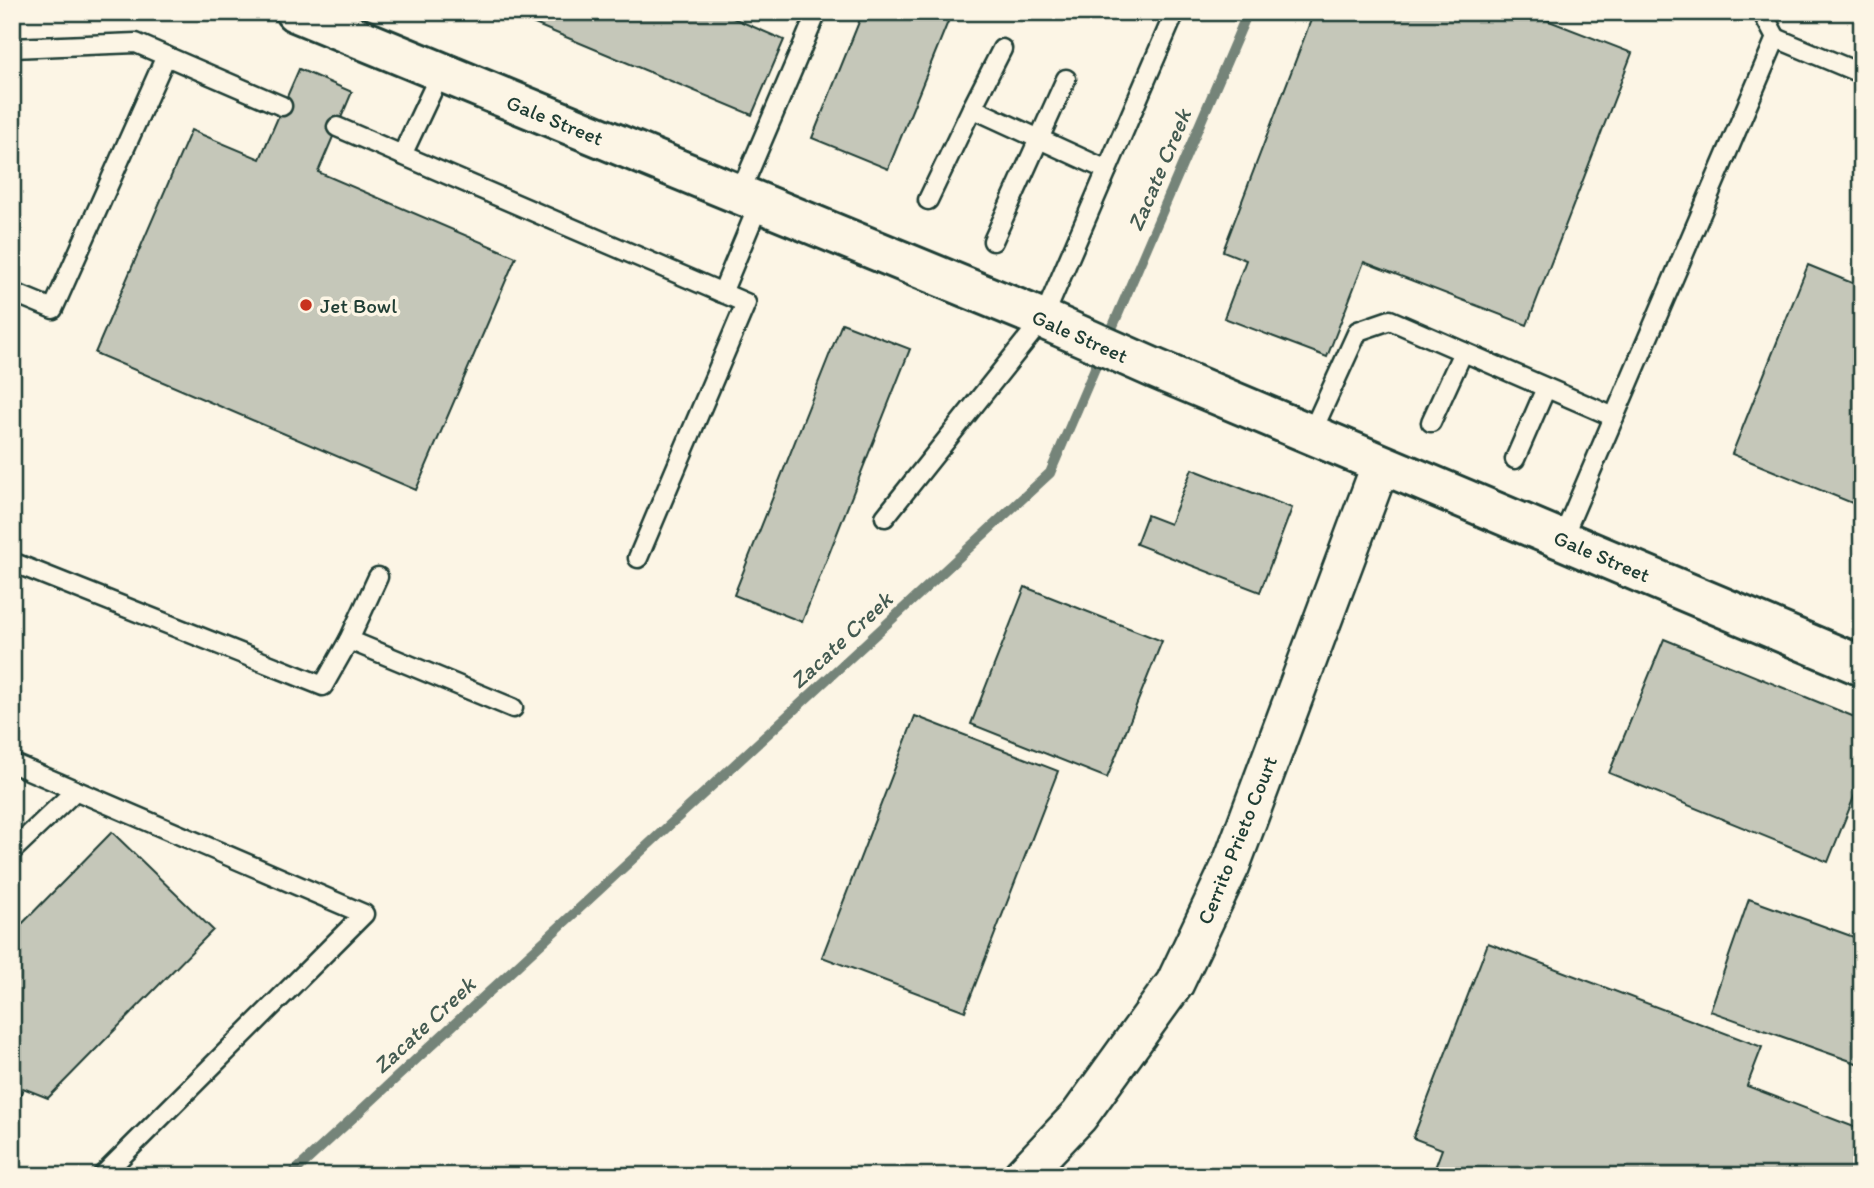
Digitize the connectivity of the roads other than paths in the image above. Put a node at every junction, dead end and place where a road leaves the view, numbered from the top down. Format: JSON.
{"nodes":[{"id":1,"x":295,"y":12,"type":"edge"},
{"id":2,"x":817,"y":12,"type":"edge"},
{"id":3,"x":1175,"y":12,"type":"edge"},
{"id":4,"x":1762,"y":12,"type":"edge"},
{"id":5,"x":1776,"y":38,"type":"junction"},
{"id":6,"x":12,"y":48,"type":"edge"},
{"id":7,"x":1002,"y":49,"type":"dead end"},
{"id":8,"x":166,"y":56,"type":"junction"},
{"id":9,"x":441,"y":72,"type":"junction"},
{"id":10,"x":1862,"y":74,"type":"edge"},
{"id":11,"x":1066,"y":79,"type":"dead end"},
{"id":12,"x":282,"y":106,"type":"dead end"},
{"id":13,"x":972,"y":108,"type":"junction"},
{"id":14,"x":337,"y":127,"type":"dead end"},
{"id":15,"x":1040,"y":139,"type":"junction"},
{"id":16,"x":402,"y":155,"type":"junction"},
{"id":17,"x":1107,"y":170,"type":"junction"},
{"id":18,"x":749,"y":200,"type":"junction"},
{"id":19,"x":928,"y":200,"type":"dead end"},
{"id":20,"x":993,"y":241,"type":"dead end"},
{"id":21,"x":12,"y":292,"type":"edge"},
{"id":22,"x":722,"y":293,"type":"junction"},
{"id":23,"x":1053,"y":324,"type":"junction"},
{"id":24,"x":1463,"y":352,"type":"junction"},
{"id":25,"x":1546,"y":387,"type":"junction"},
{"id":26,"x":1614,"y":417,"type":"junction"},
{"id":27,"x":1431,"y":422,"type":"dead end"},
{"id":28,"x":1311,"y":434,"type":"junction"},
{"id":29,"x":1515,"y":458,"type":"dead end"},
{"id":30,"x":1381,"y":464,"type":"junction"},
{"id":31,"x":885,"y":517,"type":"dead end"},
{"id":32,"x":1562,"y":539,"type":"junction"},
{"id":33,"x":638,"y":558,"type":"dead end"},
{"id":34,"x":12,"y":562,"type":"edge"},
{"id":35,"x":378,"y":577,"type":"dead end"},
{"id":36,"x":349,"y":640,"type":"junction"},
{"id":37,"x":1862,"y":666,"type":"edge"},
{"id":38,"x":513,"y":708,"type":"dead end"},
{"id":39,"x":12,"y":764,"type":"edge"},
{"id":40,"x":75,"y":791,"type":"junction"},
{"id":41,"x":12,"y":851,"type":"edge"},
{"id":42,"x":102,"y":1176,"type":"edge"},
{"id":43,"x":1022,"y":1176,"type":"edge"}],
"edges":[{"from":1,"to":9,"type":"street","name":"Gale Street"},
{"from":2,"to":18,"type":"lane"},
{"from":3,"to":17,"type":"lane"},
{"from":4,"to":5,"type":"lane"},
{"from":5,"to":10,"type":"lane"},
{"from":5,"to":26,"type":"lane"},
{"from":6,"to":8,"type":"lane"},
{"from":7,"to":13,"type":"lane"},
{"from":8,"to":12,"type":"lane"},
{"from":8,"to":21,"type":"lane"},
{"from":9,"to":16,"type":"lane"},
{"from":9,"to":18,"type":"street","name":"Gale Street"},
{"from":11,"to":15,"type":"lane"},
{"from":13,"to":15,"type":"lane"},
{"from":13,"to":19,"type":"lane"},
{"from":14,"to":16,"type":"lane"},
{"from":15,"to":17,"type":"lane"},
{"from":15,"to":20,"type":"lane"},
{"from":16,"to":22,"type":"lane"},
{"from":17,"to":23,"type":"lane"},
{"from":18,"to":22,"type":"lane"},
{"from":18,"to":23,"type":"street","name":"Gale Street"},
{"from":22,"to":33,"type":"lane"},
{"from":23,"to":28,"type":"street","name":"Gale Street"},
{"from":23,"to":31,"type":"lane"},
{"from":24,"to":25,"type":"lane"},
{"from":24,"to":27,"type":"lane"},
{"from":24,"to":28,"type":"lane"},
{"from":25,"to":26,"type":"lane"},
{"from":25,"to":29,"type":"lane"},
{"from":26,"to":32,"type":"lane"},
{"from":28,"to":30,"type":"street","name":"Gale Street"},
{"from":30,"to":32,"type":"street","name":"Gale Street"},
{"from":30,"to":43,"type":"street","name":"Cerrito Prieto Court"},
{"from":32,"to":37,"type":"street","name":"Gale Street"},
{"from":34,"to":36,"type":"lane"},
{"from":35,"to":36,"type":"lane"},
{"from":36,"to":38,"type":"lane"},
{"from":39,"to":40,"type":"lane"},
{"from":40,"to":41,"type":"lane"},
{"from":40,"to":42,"type":"lane"}]}
